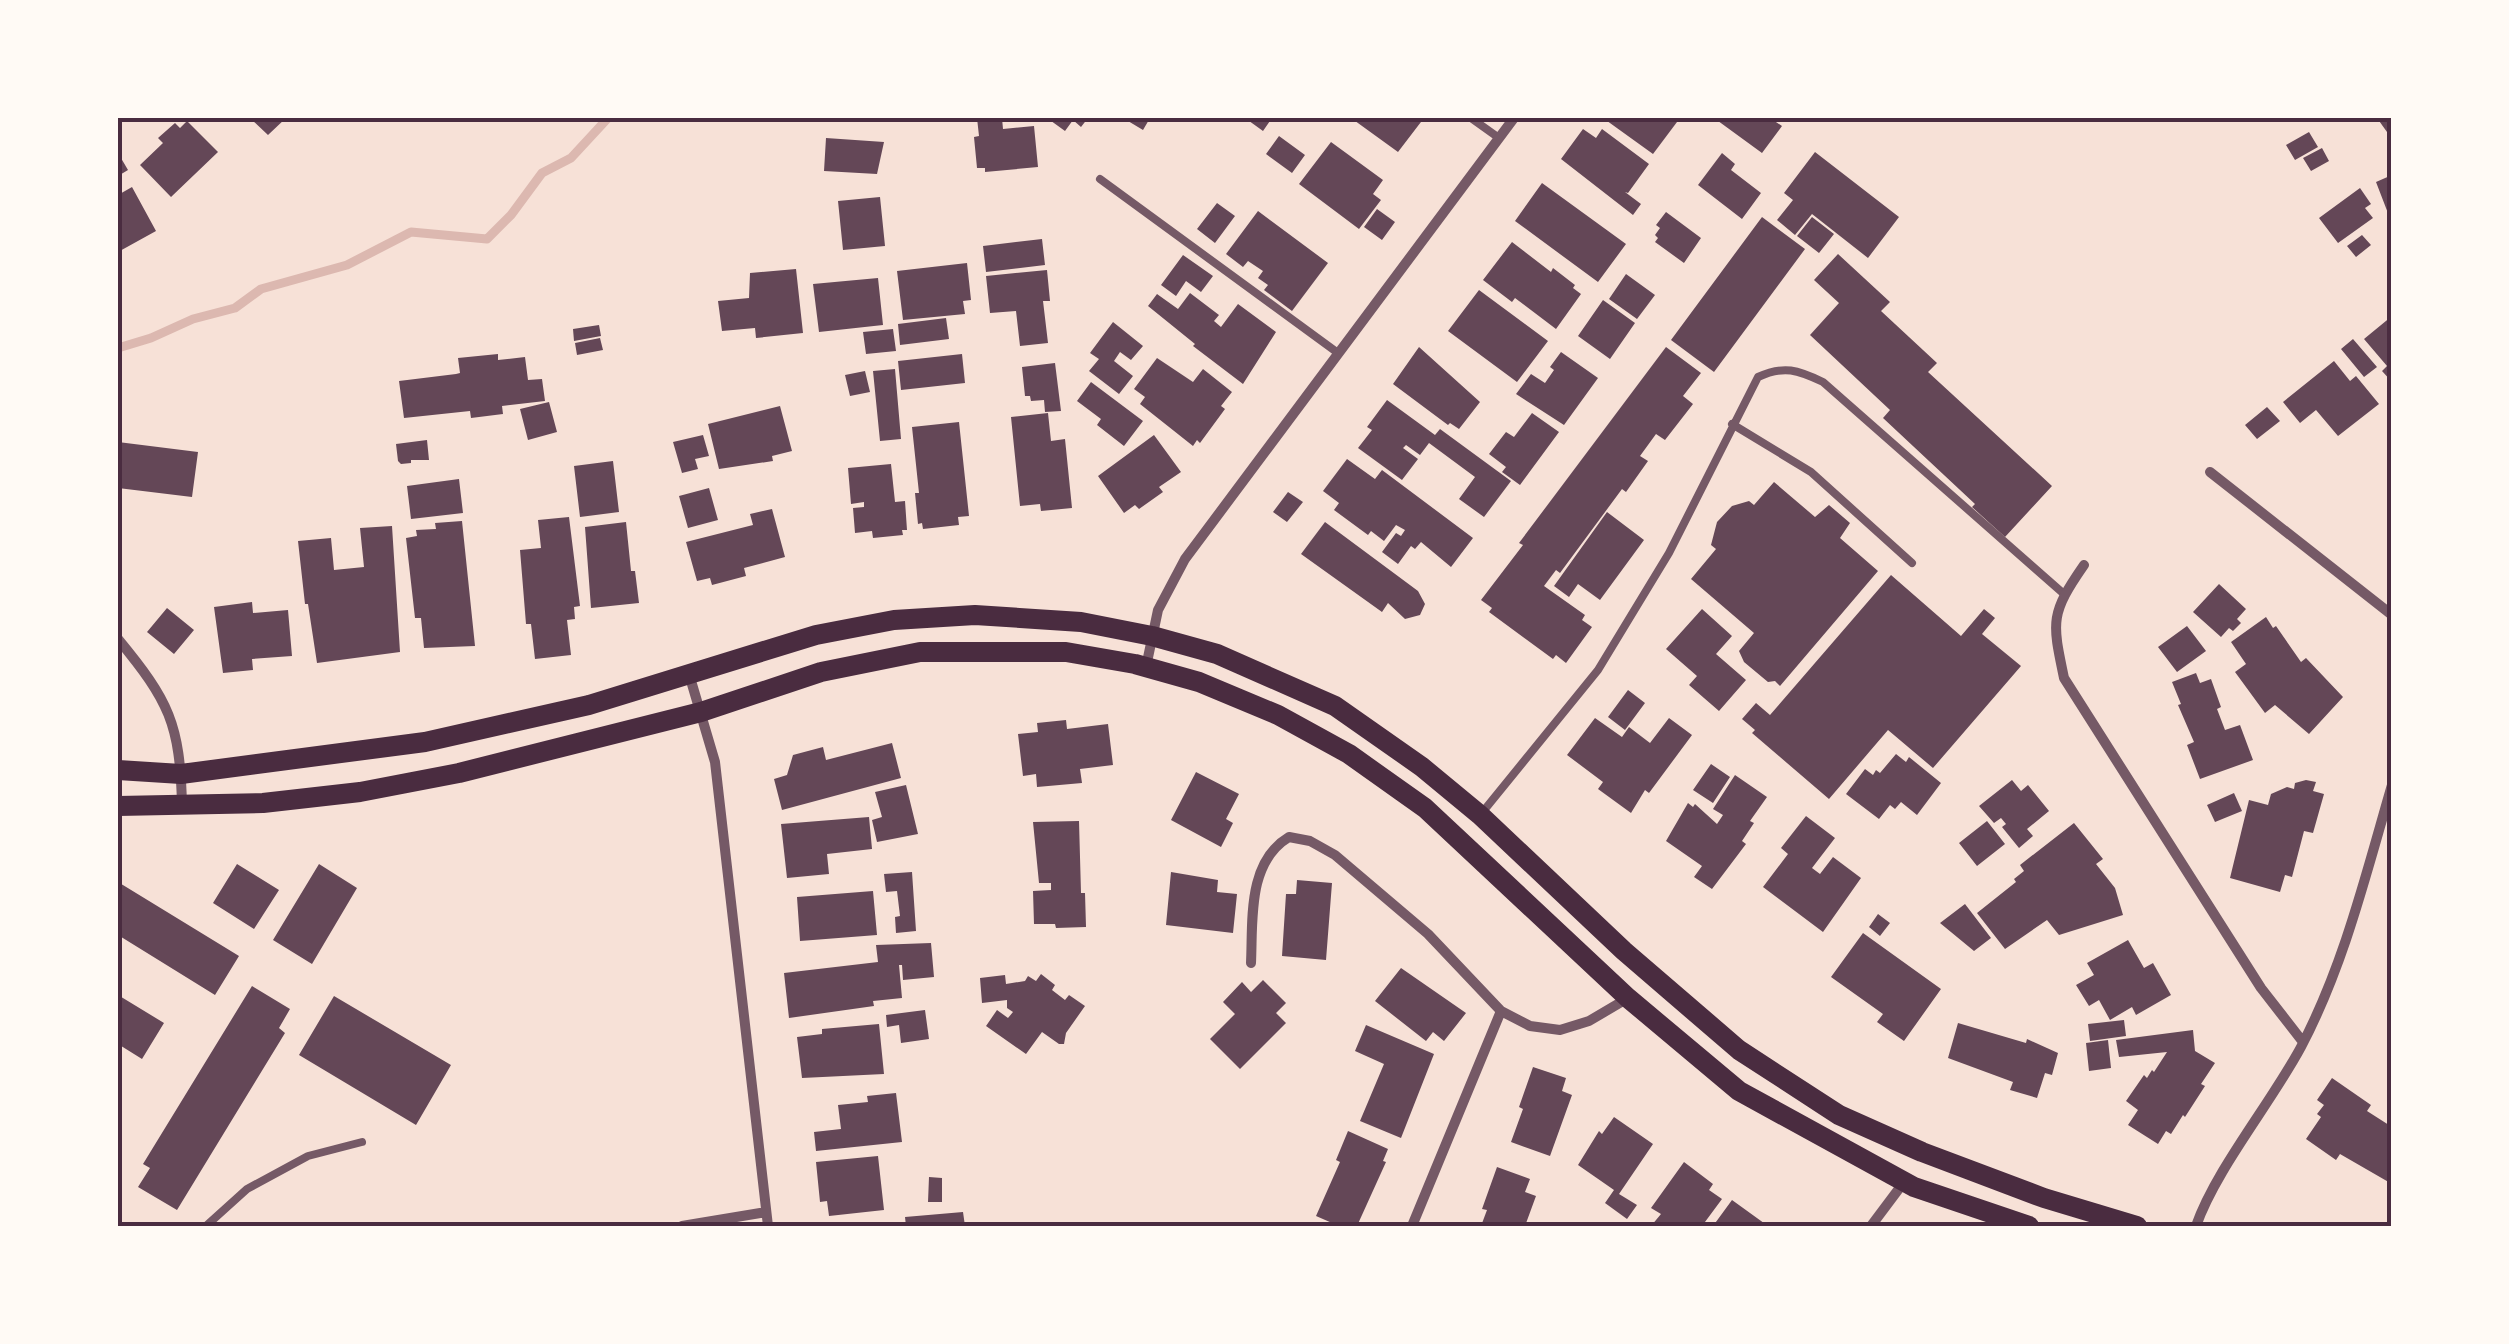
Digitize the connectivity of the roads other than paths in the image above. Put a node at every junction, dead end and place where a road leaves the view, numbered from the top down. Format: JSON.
{"nodes":[{"id":1,"x":1471,"y":118,"type":"edge"},
{"id":2,"x":1514,"y":118,"type":"edge"},
{"id":3,"x":1498,"y":138,"type":"junction"},
{"id":4,"x":1100,"y":179,"type":"dead end"},
{"id":5,"x":1338,"y":354,"type":"junction"},
{"id":6,"x":1732,"y":424,"type":"junction"},
{"id":7,"x":2210,"y":472,"type":"dead end"},
{"id":8,"x":1912,"y":563,"type":"dead end"},
{"id":9,"x":2084,"y":564,"type":"dead end"},
{"id":10,"x":2064,"y":594,"type":"junction"},
{"id":11,"x":2392,"y":616,"type":"edge"},
{"id":12,"x":1152,"y":636,"type":"junction"},
{"id":13,"x":118,"y":639,"type":"edge"},
{"id":14,"x":1146,"y":667,"type":"junction"},
{"id":15,"x":689,"y":674,"type":"junction"},
{"id":16,"x":701,"y":712,"type":"junction"},
{"id":17,"x":118,"y":770,"type":"edge"},
{"id":18,"x":181,"y":774,"type":"junction"},
{"id":19,"x":2392,"y":786,"type":"edge"},
{"id":20,"x":118,"y":806,"type":"edge"},
{"id":21,"x":182,"y":806,"type":"junction"},
{"id":22,"x":1480,"y":815,"type":"junction"},
{"id":23,"x":1251,"y":963,"type":"dead end"},
{"id":24,"x":1628,"y":998,"type":"junction"},
{"id":25,"x":1501,"y":1011,"type":"junction"},
{"id":26,"x":2303,"y":1042,"type":"junction"},
{"id":27,"x":362,"y":1142,"type":"dead end"},
{"id":28,"x":1905,"y":1181,"type":"junction"},
{"id":29,"x":766,"y":1212,"type":"junction"},
{"id":30,"x":1987,"y":1221,"type":"edge"},
{"id":31,"x":206,"y":1226,"type":"edge"},
{"id":32,"x":682,"y":1226,"type":"edge"},
{"id":33,"x":768,"y":1226,"type":"edge"},
{"id":34,"x":1412,"y":1226,"type":"edge"},
{"id":35,"x":1871,"y":1226,"type":"edge"},
{"id":36,"x":2029,"y":1226,"type":"edge"},
{"id":37,"x":2138,"y":1226,"type":"edge"},
{"id":38,"x":2196,"y":1226,"type":"edge"}],
"edges":[{"from":1,"to":3,"type":"lane"},
{"from":2,"to":3,"type":"street"},
{"from":3,"to":5,"type":"street"},
{"from":4,"to":5,"type":"lane"},
{"from":5,"to":12,"type":"street"},
{"from":6,"to":8,"type":"lane"},
{"from":6,"to":10,"type":"lane"},
{"from":6,"to":22,"type":"lane"},
{"from":7,"to":11,"type":"street"},
{"from":9,"to":10,"type":"street"},
{"from":10,"to":26,"type":"street"},
{"from":12,"to":14,"type":"street"},
{"from":12,"to":15,"type":"main road"},
{"from":12,"to":22,"type":"main road"},
{"from":13,"to":18,"type":"street"},
{"from":14,"to":16,"type":"main road"},
{"from":14,"to":24,"type":"main road"},
{"from":15,"to":16,"type":"street"},
{"from":15,"to":18,"type":"main road"},
{"from":16,"to":21,"type":"main road"},
{"from":16,"to":29,"type":"street"},
{"from":17,"to":18,"type":"main road"},
{"from":18,"to":21,"type":"street"},
{"from":19,"to":26,"type":"street"},
{"from":20,"to":21,"type":"main road"},
{"from":22,"to":37,"type":"main road"},
{"from":23,"to":25,"type":"street"},
{"from":24,"to":25,"type":"street"},
{"from":24,"to":28,"type":"main road"},
{"from":25,"to":34,"type":"street"},
{"from":26,"to":38,"type":"street"},
{"from":27,"to":31,"type":"lane"},
{"from":28,"to":30,"type":"main road"},
{"from":28,"to":35,"type":"street"},
{"from":29,"to":32,"type":"street"},
{"from":29,"to":33,"type":"street"},
{"from":30,"to":36,"type":"main road"}]}
